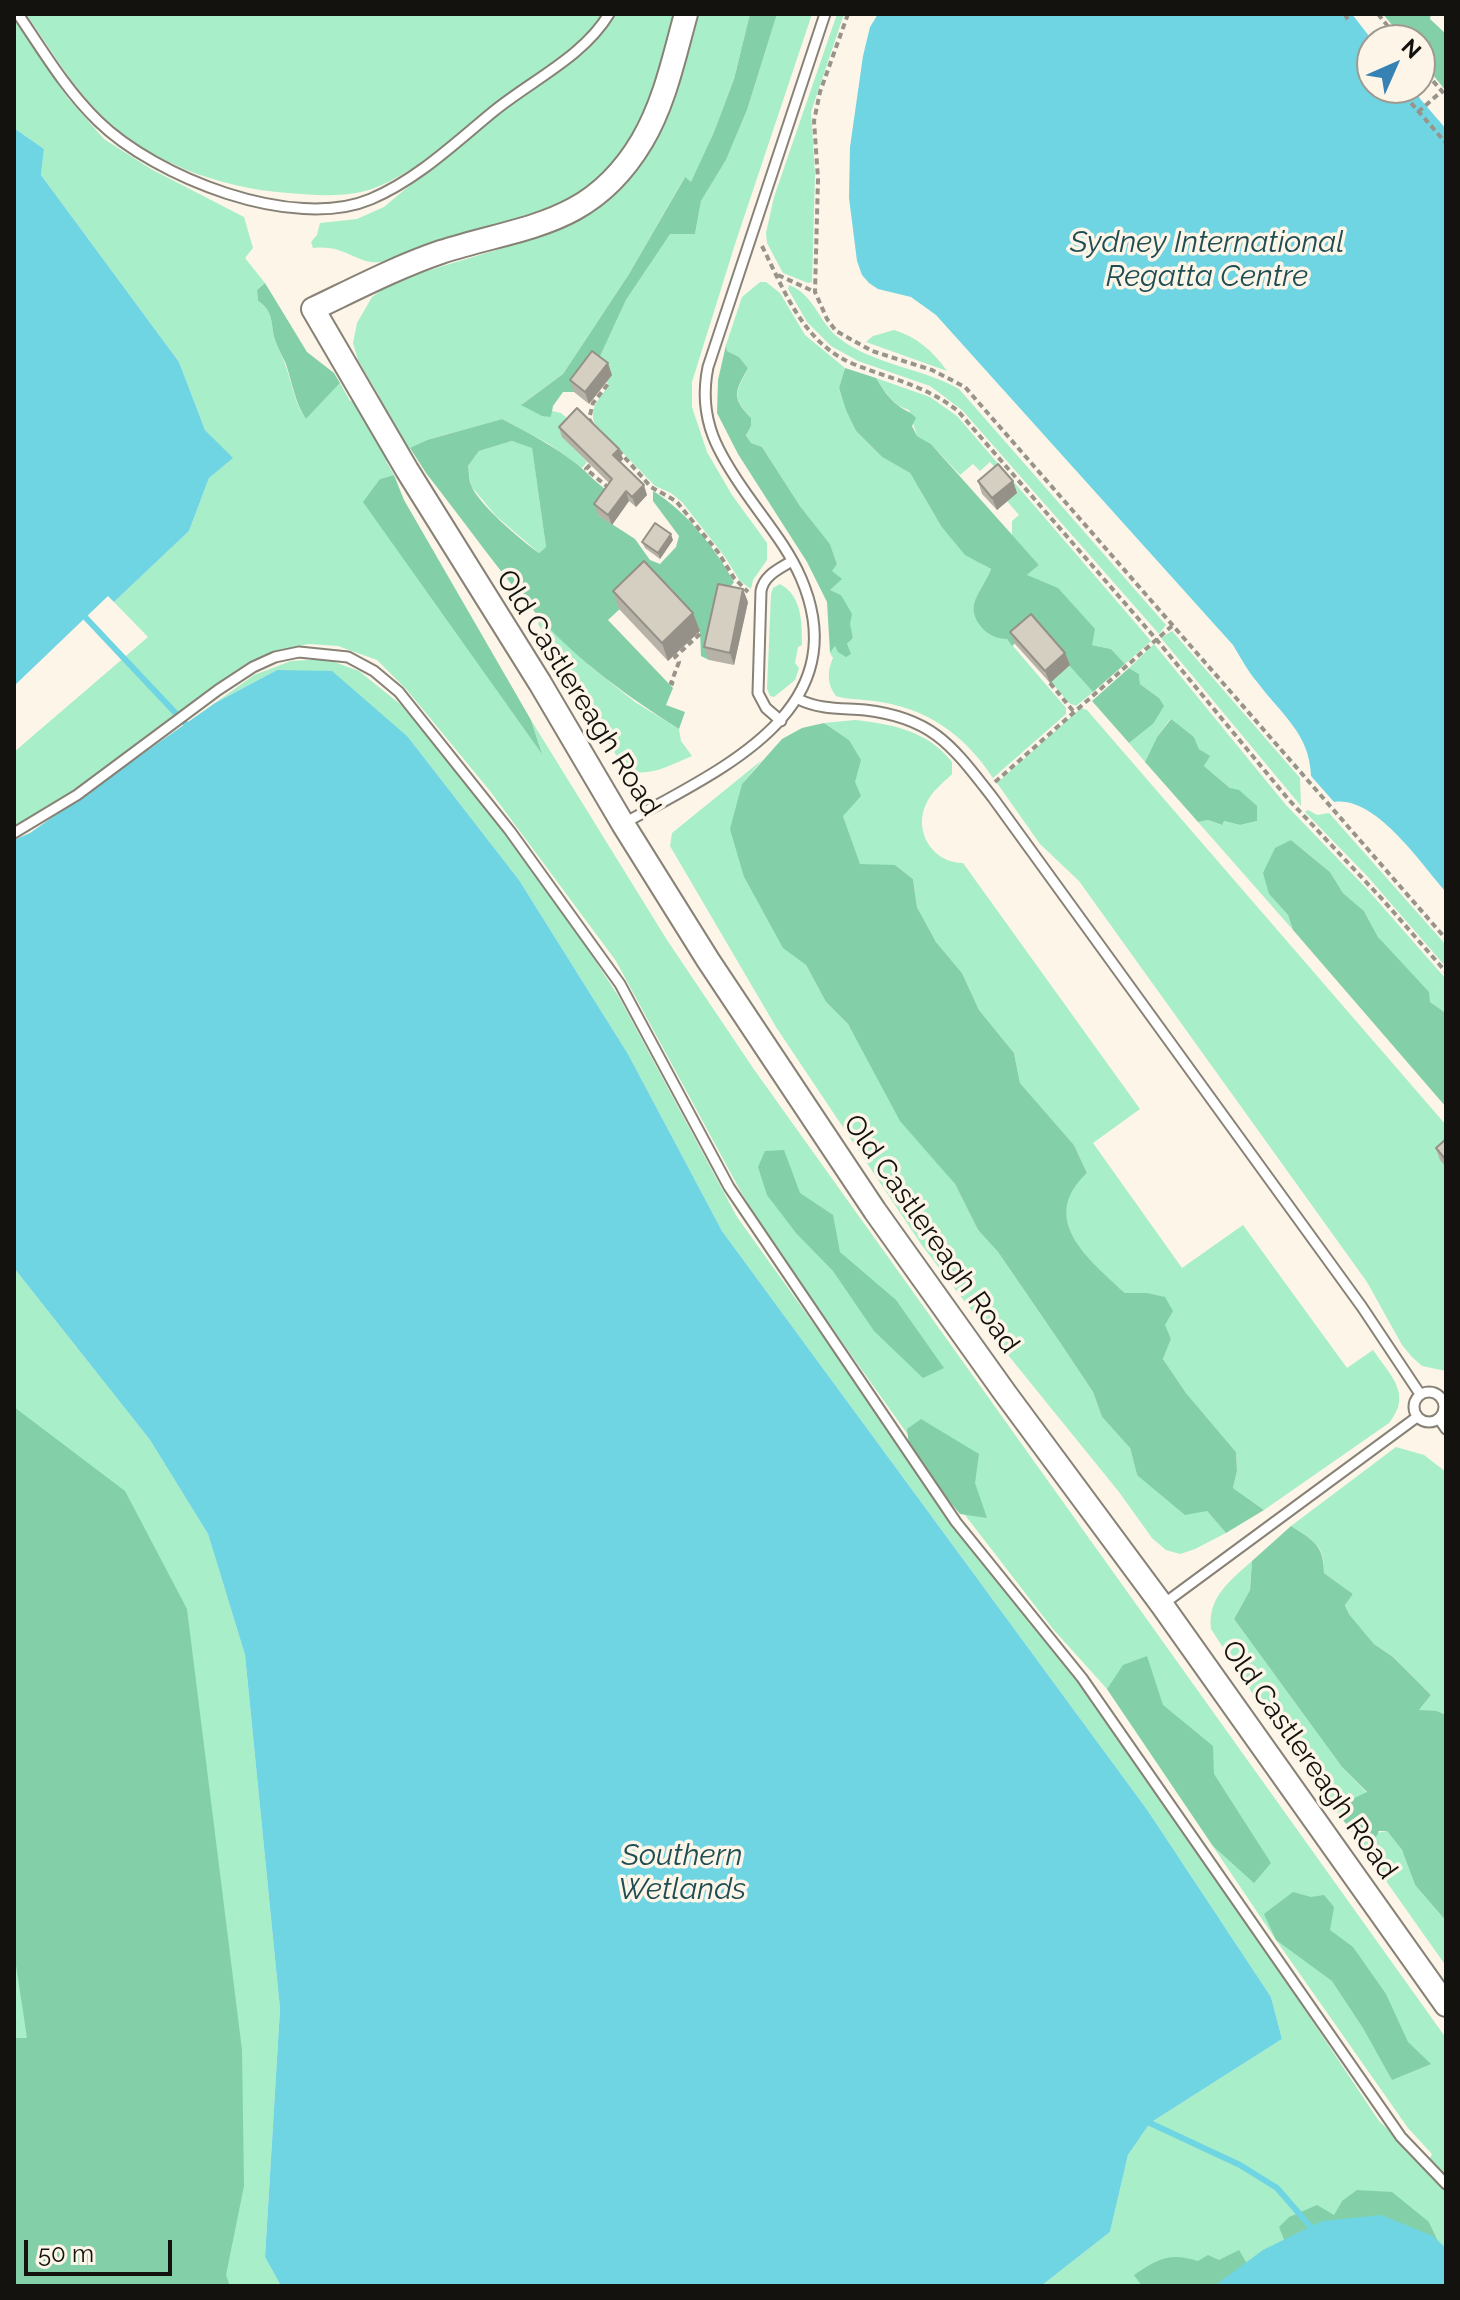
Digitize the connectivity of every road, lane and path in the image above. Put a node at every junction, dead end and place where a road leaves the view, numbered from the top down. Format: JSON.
{"nodes":[{"id":1,"x":18,"y":14,"type":"edge"},
{"id":2,"x":609,"y":14,"type":"edge"},
{"id":3,"x":686,"y":14,"type":"edge"},
{"id":4,"x":848,"y":14,"type":"edge"},
{"id":5,"x":1345,"y":14,"type":"edge"},
{"id":6,"x":824,"y":16,"type":"edge"},
{"id":7,"x":1349,"y":22,"type":"dead end"},
{"id":8,"x":1444,"y":93,"type":"edge"},
{"id":9,"x":1411,"y":104,"type":"edge"},
{"id":10,"x":1418,"y":112,"type":"junction"},
{"id":11,"x":1446,"y":143,"type":"edge"},
{"id":12,"x":753,"y":225,"type":"junction"},
{"id":13,"x":776,"y":274,"type":"junction"},
{"id":14,"x":815,"y":292,"type":"junction"},
{"id":15,"x":608,"y":384,"type":"dead end"},
{"id":16,"x":593,"y":430,"type":"edge"},
{"id":17,"x":615,"y":446,"type":"edge"},
{"id":18,"x":590,"y":465,"type":"edge"},
{"id":19,"x":617,"y":493,"type":"edge"},
{"id":20,"x":792,"y":561,"type":"junction"},
{"id":21,"x":750,"y":593,"type":"dead end"},
{"id":22,"x":1173,"y":625,"type":"junction"},
{"id":23,"x":700,"y":634,"type":"dead end"},
{"id":24,"x":1156,"y":639,"type":"junction"},
{"id":25,"x":1050,"y":683,"type":"dead end"},
{"id":26,"x":674,"y":684,"type":"dead end"},
{"id":27,"x":798,"y":699,"type":"junction"},
{"id":28,"x":1074,"y":712,"type":"junction"},
{"id":29,"x":781,"y":721,"type":"junction"},
{"id":30,"x":987,"y":789,"type":"junction"},
{"id":31,"x":623,"y":824,"type":"junction"},
{"id":32,"x":14,"y":833,"type":"edge"},
{"id":33,"x":1446,"y":939,"type":"edge"},
{"id":34,"x":1446,"y":972,"type":"edge"},
{"id":35,"x":1420,"y":1394,"type":"junction"},
{"id":36,"x":1444,"y":1397,"type":"edge"},
{"id":37,"x":1417,"y":1417,"type":"junction"},
{"id":38,"x":1439,"y":1419,"type":"junction"},
{"id":39,"x":1446,"y":1429,"type":"edge"},
{"id":40,"x":1162,"y":1605,"type":"junction"},
{"id":41,"x":1446,"y":2005,"type":"edge"},
{"id":42,"x":1446,"y":2184,"type":"edge"}],
"edges":[{"from":1,"to":2,"type":"lane"},
{"from":3,"to":31,"type":"street","name":"Old Castlereagh Road"},
{"from":4,"to":14,"type":"path"},
{"from":5,"to":7,"type":"path"},
{"from":6,"to":12,"type":"lane"},
{"from":8,"to":10,"type":"path"},
{"from":9,"to":10,"type":"path"},
{"from":10,"to":11,"type":"path"},
{"from":12,"to":13,"type":"path"},
{"from":12,"to":20,"type":"lane"},
{"from":13,"to":14,"type":"path"},
{"from":13,"to":24,"type":"path"},
{"from":14,"to":22,"type":"path"},
{"from":15,"to":16,"type":"path"},
{"from":17,"to":21,"type":"path"},
{"from":18,"to":19,"type":"path"},
{"from":20,"to":27,"type":"lane"},
{"from":20,"to":29,"type":"lane"},
{"from":22,"to":24,"type":"path"},
{"from":22,"to":33,"type":"path"},
{"from":23,"to":26,"type":"path"},
{"from":24,"to":28,"type":"path"},
{"from":24,"to":34,"type":"path"},
{"from":25,"to":28,"type":"path"},
{"from":27,"to":29,"type":"lane"},
{"from":27,"to":30,"type":"lane"},
{"from":28,"to":30,"type":"path"},
{"from":29,"to":31,"type":"lane"},
{"from":30,"to":35,"type":"lane"},
{"from":31,"to":40,"type":"street","name":"Old Castlereagh Road"},
{"from":32,"to":42,"type":"lane"},
{"from":35,"to":36,"type":"lane"},
{"from":35,"to":37,"type":"lane"},
{"from":36,"to":38,"type":"lane"},
{"from":37,"to":38,"type":"lane"},
{"from":37,"to":40,"type":"lane"},
{"from":38,"to":39,"type":"lane"},
{"from":40,"to":41,"type":"street","name":"Old Castlereagh Road"}]}
